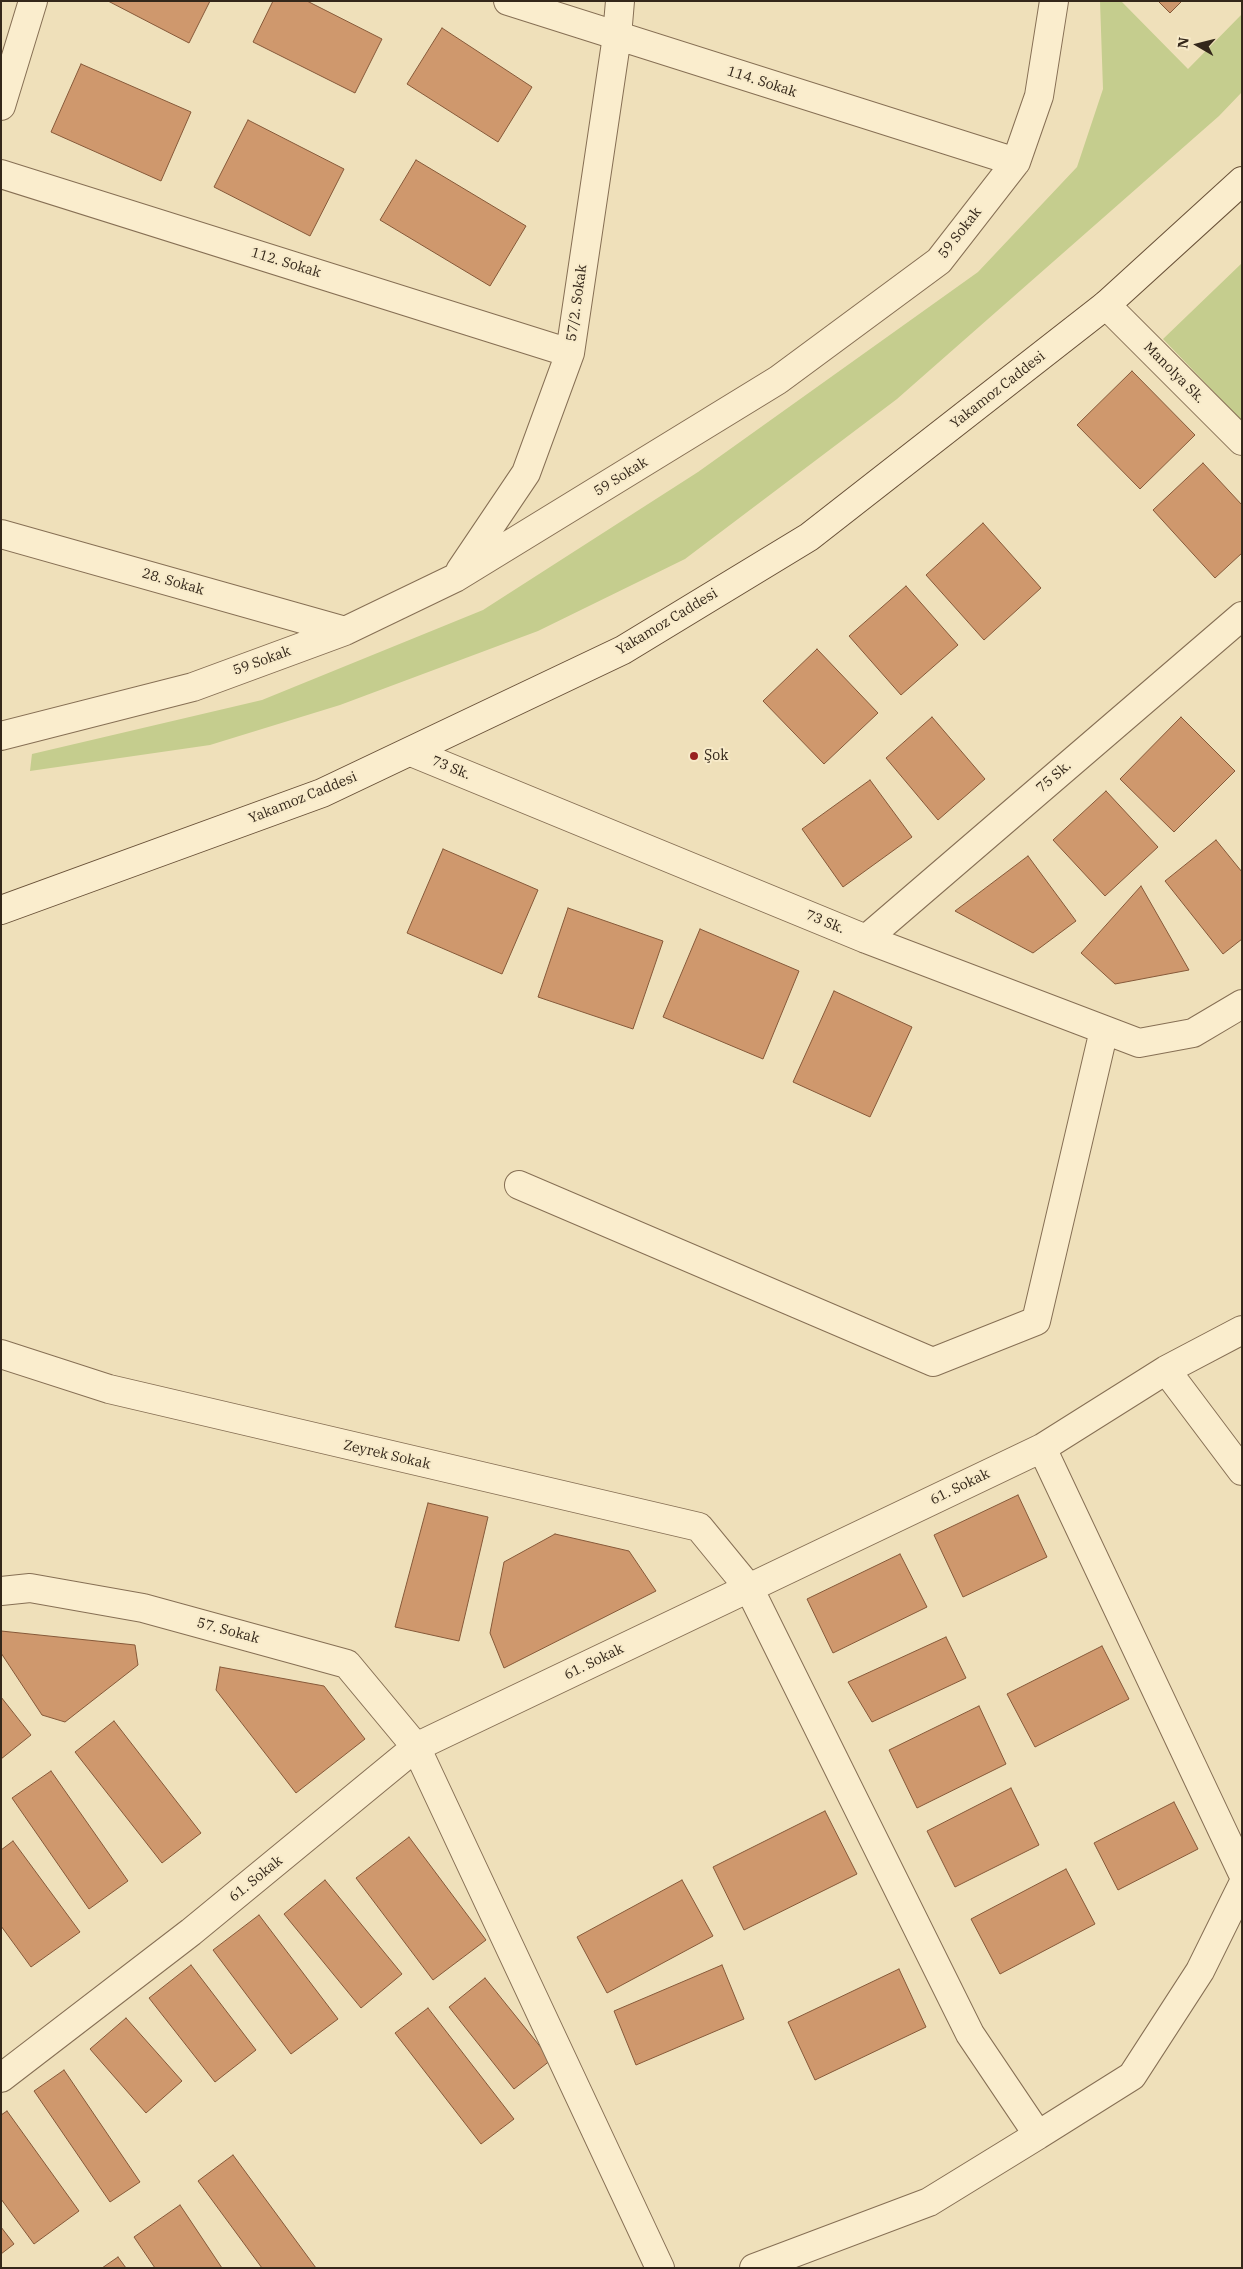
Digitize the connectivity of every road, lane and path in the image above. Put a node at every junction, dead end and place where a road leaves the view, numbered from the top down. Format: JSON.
{"nodes":[{"id":1,"x":33,"y":1,"type":"edge"},
{"id":2,"x":508,"y":1,"type":"edge"},
{"id":3,"x":620,"y":1,"type":"edge"},
{"id":4,"x":1054,"y":1,"type":"edge"},
{"id":5,"x":617,"y":36,"type":"junction"},
{"id":6,"x":1,"y":106,"type":"edge"},
{"id":7,"x":1016,"y":162,"type":"junction"},
{"id":8,"x":1,"y":174,"type":"edge"},
{"id":9,"x":1242,"y":181,"type":"edge"},
{"id":10,"x":1106,"y":305,"type":"junction"},
{"id":11,"x":570,"y":352,"type":"junction"},
{"id":12,"x":1242,"y":441,"type":"edge"},
{"id":13,"x":1,"y":534,"type":"edge"},
{"id":14,"x":455,"y":578,"type":"junction"},
{"id":15,"x":1242,"y":616,"type":"edge"},
{"id":16,"x":345,"y":631,"type":"junction"},
{"id":17,"x":1,"y":736,"type":"edge"},
{"id":18,"x":411,"y":752,"type":"junction"},
{"id":19,"x":1,"y":910,"type":"edge"},
{"id":20,"x":866,"y":939,"type":"junction"},
{"id":21,"x":1242,"y":1004,"type":"edge"},
{"id":22,"x":1104,"y":1030,"type":"junction"},
{"id":23,"x":519,"y":1185,"type":"dead end"},
{"id":24,"x":1242,"y":1330,"type":"edge"},
{"id":25,"x":1,"y":1354,"type":"edge"},
{"id":26,"x":1166,"y":1370,"type":"junction"},
{"id":27,"x":1042,"y":1448,"type":"junction"},
{"id":28,"x":1242,"y":1471,"type":"edge"},
{"id":29,"x":749,"y":1588,"type":"junction"},
{"id":30,"x":1,"y":1591,"type":"edge"},
{"id":31,"x":416,"y":1747,"type":"junction"},
{"id":32,"x":1242,"y":1872,"type":"edge"},
{"id":33,"x":1242,"y":1886,"type":"edge"},
{"id":34,"x":1,"y":2078,"type":"edge"},
{"id":35,"x":1038,"y":2135,"type":"junction"},
{"id":36,"x":660,"y":2268,"type":"edge"},
{"id":37,"x":754,"y":2268,"type":"edge"}],
"edges":[{"from":1,"to":6,"type":"street"},
{"from":2,"to":5,"type":"street","name":"114. Sokak"},
{"from":3,"to":5,"type":"street","name":"57/2. Sokak"},
{"from":4,"to":7,"type":"street","name":"59 Sokak"},
{"from":5,"to":7,"type":"street","name":"114. Sokak"},
{"from":5,"to":11,"type":"street","name":"57/2. Sokak"},
{"from":7,"to":14,"type":"street","name":"59 Sokak"},
{"from":8,"to":11,"type":"street","name":"112. Sokak"},
{"from":9,"to":10,"type":"street","name":"Yakamoz Caddesi"},
{"from":10,"to":12,"type":"street","name":"Manolya Sk."},
{"from":10,"to":18,"type":"street","name":"Yakamoz Caddesi"},
{"from":11,"to":14,"type":"street","name":"57/2. Sokak"},
{"from":13,"to":16,"type":"street","name":"28. Sokak"},
{"from":14,"to":16,"type":"street","name":"59 Sokak"},
{"from":15,"to":20,"type":"street","name":"75 Sk."},
{"from":16,"to":17,"type":"street","name":"59 Sokak"},
{"from":18,"to":19,"type":"street","name":"Yakamoz Caddesi"},
{"from":18,"to":20,"type":"street","name":"73 Sk."},
{"from":20,"to":22,"type":"street","name":"73 Sk."},
{"from":21,"to":22,"type":"street","name":"73 Sk."},
{"from":22,"to":23,"type":"street"},
{"from":24,"to":26,"type":"street","name":"61. Sokak"},
{"from":25,"to":29,"type":"street","name":"Zeyrek Sokak"},
{"from":26,"to":27,"type":"street","name":"61. Sokak"},
{"from":26,"to":28,"type":"street"},
{"from":27,"to":29,"type":"street","name":"61. Sokak"},
{"from":27,"to":32,"type":"street"},
{"from":29,"to":31,"type":"street","name":"61. Sokak"},
{"from":29,"to":35,"type":"street","name":"Zeyrek Sokak"},
{"from":30,"to":31,"type":"street","name":"57. Sokak"},
{"from":31,"to":34,"type":"street","name":"61. Sokak"},
{"from":31,"to":36,"type":"street","name":"57. Sokak"},
{"from":33,"to":35,"type":"street"},
{"from":35,"to":37,"type":"street"}]}
